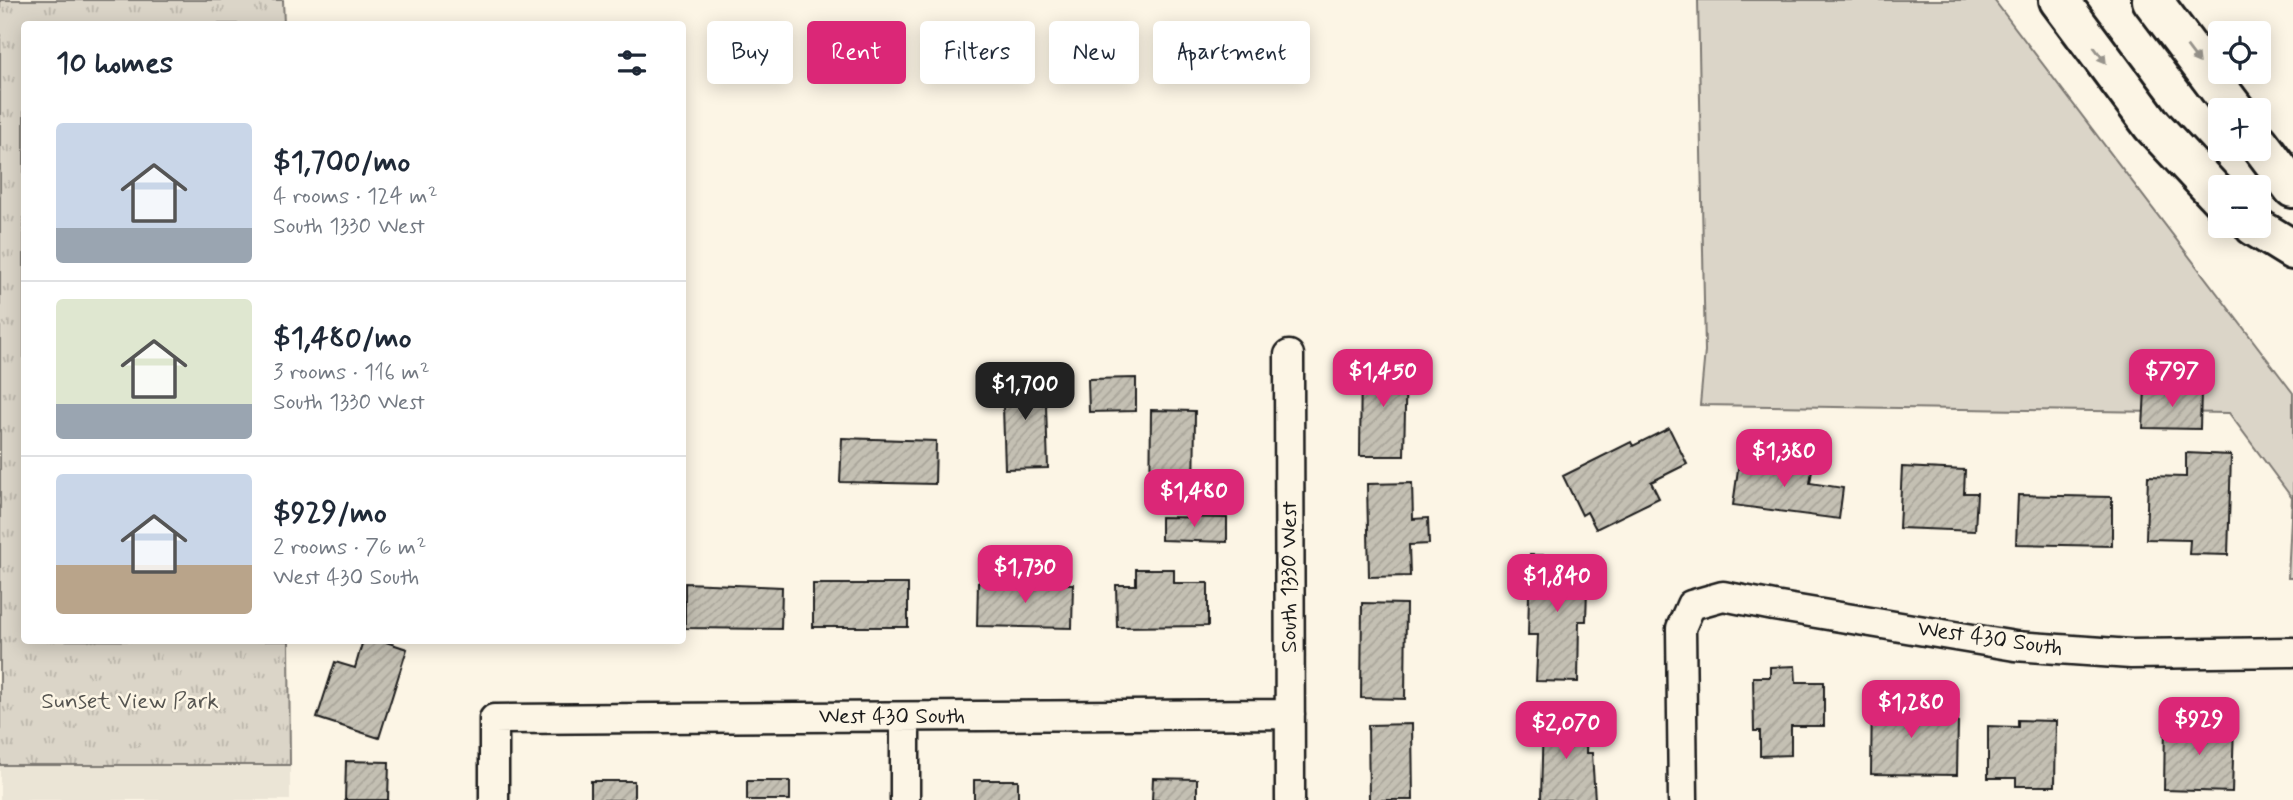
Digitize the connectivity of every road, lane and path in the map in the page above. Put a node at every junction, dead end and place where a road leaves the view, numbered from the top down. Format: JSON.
{"nodes":[{"id":1,"x":2059,"y":0,"type":"edge"},
{"id":2,"x":2152,"y":0,"type":"edge"},
{"id":3,"x":2226,"y":98,"type":"edge"},
{"id":4,"x":2271,"y":159,"type":"edge"},
{"id":5,"x":2208,"y":185,"type":"edge"},
{"id":6,"x":2293,"y":188,"type":"edge"},
{"id":7,"x":2271,"y":236,"type":"edge"},
{"id":8,"x":2293,"y":250,"type":"edge"},
{"id":9,"x":1289,"y":355,"type":"dead end"},
{"id":10,"x":2293,"y":652,"type":"edge"},
{"id":11,"x":1290,"y":714,"type":"junction"},
{"id":12,"x":905,"y":718,"type":"junction"},
{"id":13,"x":494,"y":800,"type":"edge"},
{"id":14,"x":905,"y":800,"type":"edge"},
{"id":15,"x":1290,"y":800,"type":"edge"},
{"id":16,"x":1683,"y":800,"type":"edge"}],
"edges":[{"from":1,"to":5,"type":"highway","one_way":true},
{"from":2,"to":3,"type":"highway","one_way":true},
{"from":4,"to":6,"type":"highway"},
{"from":7,"to":8,"type":"highway"},
{"from":9,"to":11,"type":"street","name":"South 1330 West"},
{"from":10,"to":16,"type":"street","name":"West 430 South"},
{"from":11,"to":12,"type":"street","name":"West 430 South"},
{"from":11,"to":15,"type":"street","name":"South 1330 West"},
{"from":12,"to":13,"type":"street","name":"West 430 South"},
{"from":12,"to":14,"type":"street"}]}
